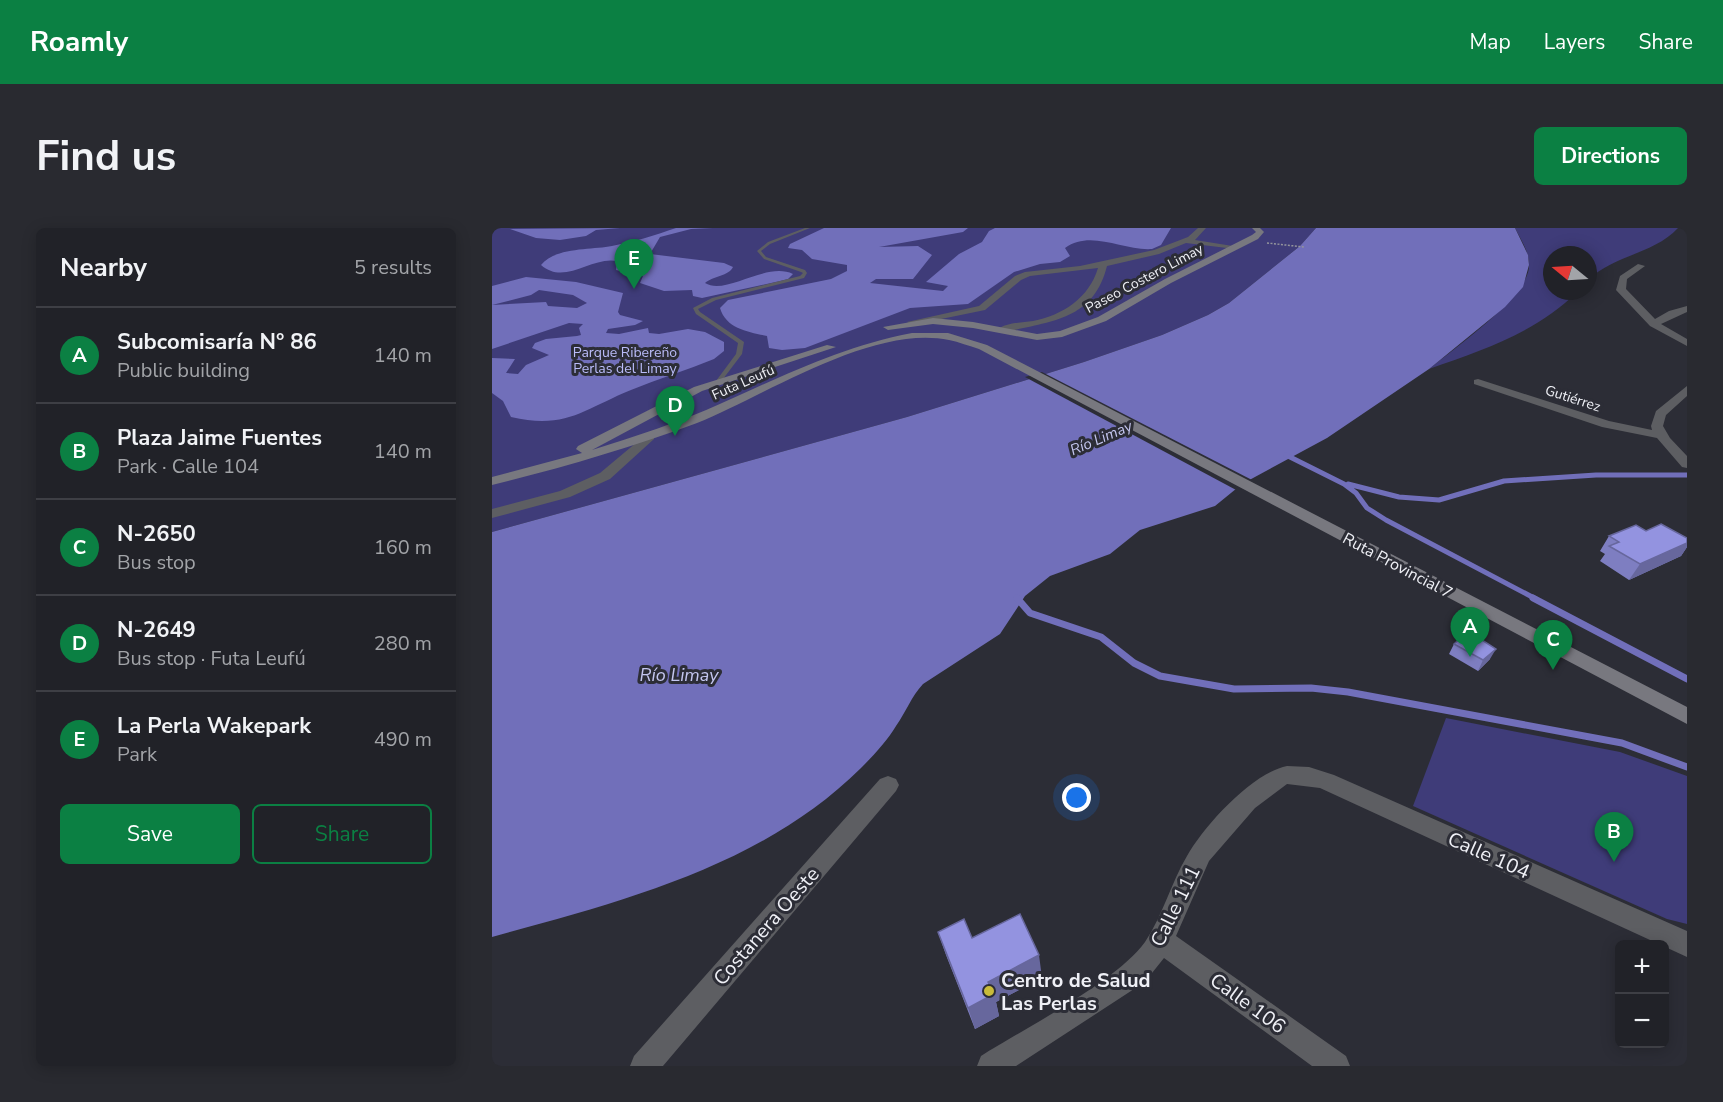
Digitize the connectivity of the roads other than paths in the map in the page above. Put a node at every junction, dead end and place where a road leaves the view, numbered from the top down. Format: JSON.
{"nodes":[{"id":1,"x":808,"y":228,"type":"edge"},
{"id":2,"x":1202,"y":228,"type":"edge"},
{"id":3,"x":1256,"y":228,"type":"edge"},
{"id":4,"x":1186,"y":241,"type":"junction"},
{"id":5,"x":1235,"y":247,"type":"junction"},
{"id":6,"x":1103,"y":264,"type":"junction"},
{"id":7,"x":1641,"y":266,"type":"dead end"},
{"id":8,"x":989,"y":304,"type":"junction"},
{"id":9,"x":1687,"y":309,"type":"edge"},
{"id":10,"x":912,"y":322,"type":"junction"},
{"id":11,"x":1654,"y":324,"type":"junction"},
{"id":12,"x":1005,"y":329,"type":"junction"},
{"id":13,"x":1687,"y":343,"type":"edge"},
{"id":14,"x":718,"y":382,"type":"junction"},
{"id":15,"x":1478,"y":382,"type":"dead end"},
{"id":16,"x":1687,"y":390,"type":"edge"},
{"id":17,"x":731,"y":405,"type":"junction"},
{"id":18,"x":1660,"y":435,"type":"junction"},
{"id":19,"x":649,"y":436,"type":"junction"},
{"id":20,"x":561,"y":463,"type":"junction"},
{"id":21,"x":1687,"y":464,"type":"edge"},
{"id":22,"x":492,"y":482,"type":"edge"},
{"id":23,"x":1269,"y":498,"type":"joint"},
{"id":24,"x":492,"y":514,"type":"edge"},
{"id":25,"x":1687,"y":716,"type":"edge"},
{"id":26,"x":1289,"y":774,"type":"joint"},
{"id":27,"x":888,"y":785,"type":"dead end"},
{"id":28,"x":1161,"y":940,"type":"junction"},
{"id":29,"x":1687,"y":944,"type":"edge"},
{"id":30,"x":644,"y":1066,"type":"edge"},
{"id":31,"x":992,"y":1066,"type":"edge"},
{"id":32,"x":1336,"y":1066,"type":"edge"}],
"edges":[{"from":1,"to":14,"type":"lane"},
{"from":2,"to":4,"type":"street"},
{"from":3,"to":5,"type":"street","name":"Paseo Costero Limay"},
{"from":4,"to":5,"type":"street"},
{"from":4,"to":6,"type":"street"},
{"from":5,"to":12,"type":"street","name":"Paseo Costero Limay"},
{"from":6,"to":8,"type":"street"},
{"from":6,"to":12,"type":"street"},
{"from":7,"to":11,"type":"street"},
{"from":8,"to":10,"type":"street"},
{"from":8,"to":12,"type":"street"},
{"from":9,"to":11,"type":"street"},
{"from":10,"to":12,"type":"street","name":"Paseo Costero Limay"},
{"from":10,"to":14,"type":"street","name":"Paseo Costero Limay"},
{"from":11,"to":13,"type":"street"},
{"from":14,"to":17,"type":"street"},
{"from":14,"to":20,"type":"street","name":"Paseo Costero Limay"},
{"from":15,"to":18,"type":"street","name":"Gutiérrez"},
{"from":16,"to":18,"type":"street"},
{"from":17,"to":19,"type":"street","name":"Futa Leufú"},
{"from":17,"to":23,"type":"street","name":"Futa Leufú"},
{"from":18,"to":21,"type":"street"},
{"from":19,"to":20,"type":"street","name":"Futa Leufú"},
{"from":19,"to":24,"type":"street"},
{"from":20,"to":22,"type":"street","name":"Futa Leufú"},
{"from":23,"to":25,"type":"street","name":"Ruta Provincial 7"},
{"from":26,"to":28,"type":"street","name":"Calle 111"},
{"from":26,"to":29,"type":"street","name":"Calle 104"},
{"from":27,"to":30,"type":"street","name":"Costanera Oeste"},
{"from":28,"to":31,"type":"street","name":"Calle 111"},
{"from":28,"to":32,"type":"street","name":"Calle 106"}]}
